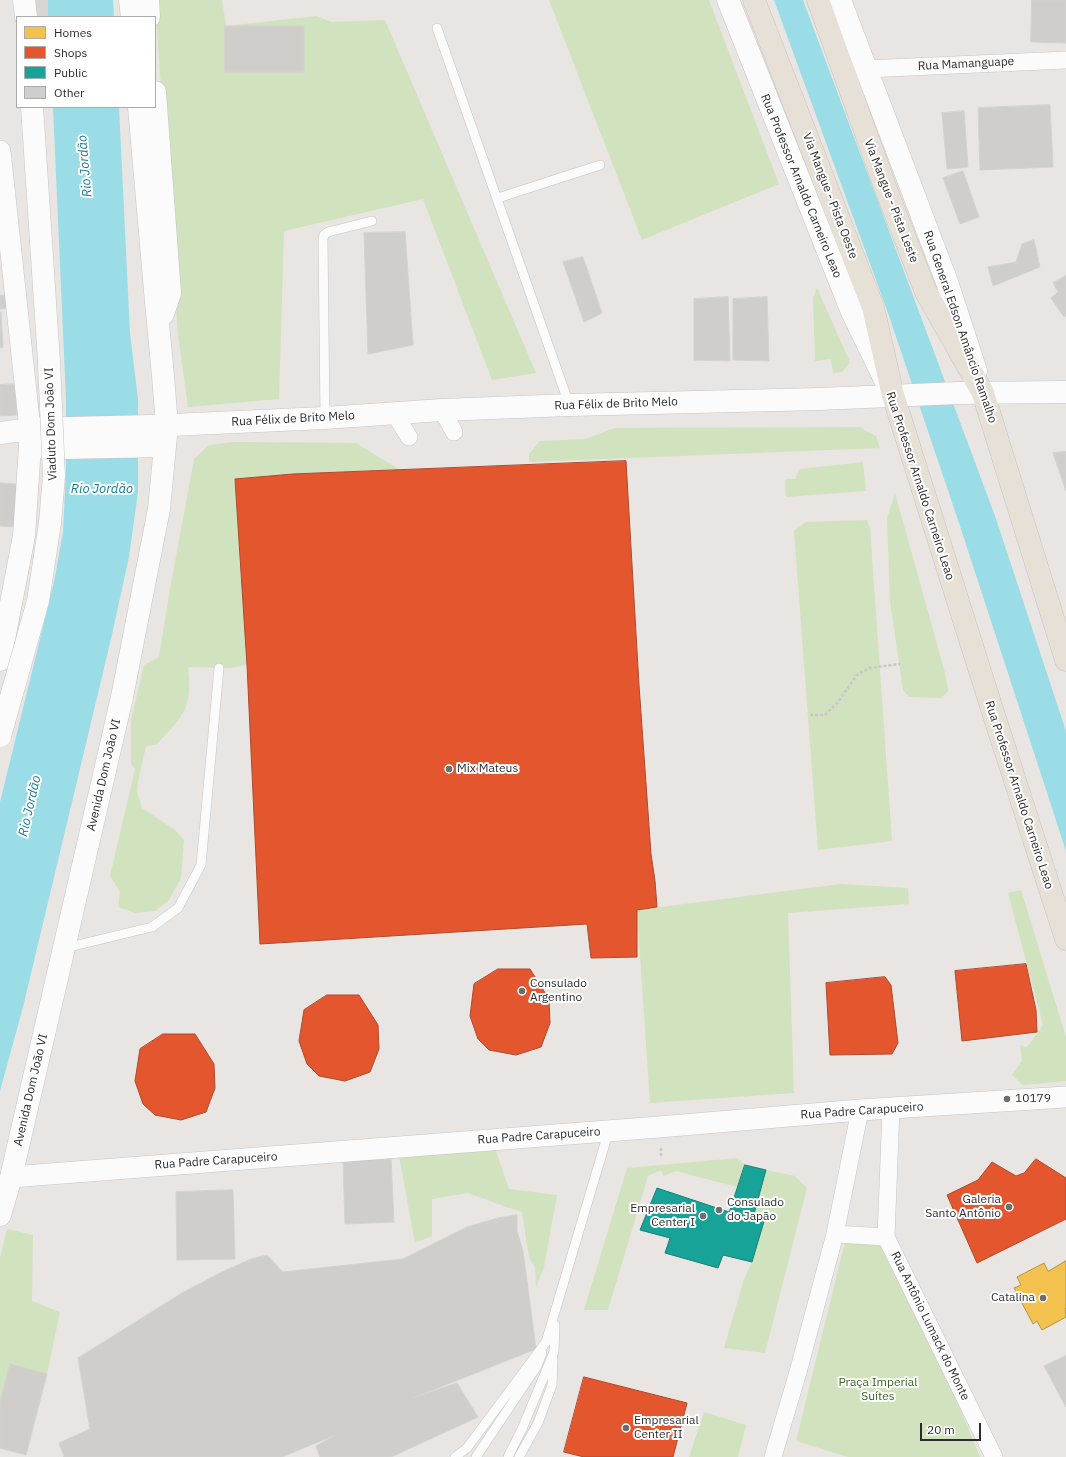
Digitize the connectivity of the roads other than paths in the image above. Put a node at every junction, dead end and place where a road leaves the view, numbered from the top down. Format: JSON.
{"nodes":[{"id":1,"x":24,"y":0,"type":"edge"},
{"id":2,"x":130,"y":0,"type":"edge"},
{"id":3,"x":148,"y":0,"type":"edge"},
{"id":4,"x":728,"y":0,"type":"edge"},
{"id":5,"x":754,"y":0,"type":"edge"},
{"id":6,"x":818,"y":0,"type":"edge"},
{"id":7,"x":840,"y":0,"type":"edge"},
{"id":8,"x":26,"y":16,"type":"edge"},
{"id":9,"x":132,"y":16,"type":"edge"},
{"id":10,"x":149,"y":16,"type":"edge"},
{"id":11,"x":437,"y":28,"type":"dead end"},
{"id":12,"x":1066,"y":60,"type":"edge"},
{"id":13,"x":866,"y":69,"type":"junction"},
{"id":14,"x":156,"y":105,"type":"edge"},
{"id":15,"x":32,"y":108,"type":"edge"},
{"id":16,"x":139,"y":108,"type":"edge"},
{"id":17,"x":0,"y":163,"type":"edge"},
{"id":18,"x":600,"y":165,"type":"dead end"},
{"id":19,"x":498,"y":198,"type":"junction"},
{"id":20,"x":372,"y":221,"type":"dead end"},
{"id":21,"x":158,"y":328,"type":"junction"},
{"id":22,"x":1066,"y":392,"type":"edge"},
{"id":23,"x":983,"y":393,"type":"junction"},
{"id":24,"x":898,"y":395,"type":"junction"},
{"id":25,"x":570,"y":405,"type":"junction"},
{"id":26,"x":442,"y":410,"type":"junction"},
{"id":27,"x":394,"y":413,"type":"junction"},
{"id":28,"x":324,"y":418,"type":"junction"},
{"id":29,"x":158,"y":425,"type":"junction"},
{"id":30,"x":454,"y":432,"type":"dead end"},
{"id":31,"x":0,"y":433,"type":"edge"},
{"id":32,"x":30,"y":437,"type":"junction"},
{"id":33,"x":409,"y":437,"type":"dead end"},
{"id":34,"x":62,"y":438,"type":"junction"},
{"id":35,"x":165,"y":446,"type":"junction"},
{"id":36,"x":0,"y":660,"type":"edge"},
{"id":37,"x":1066,"y":660,"type":"edge"},
{"id":38,"x":219,"y":668,"type":"dead end"},
{"id":39,"x":0,"y":736,"type":"edge"},
{"id":40,"x":1066,"y":939,"type":"edge"},
{"id":41,"x":63,"y":949,"type":"junction"},
{"id":42,"x":1066,"y":1097,"type":"edge"},
{"id":43,"x":891,"y":1109,"type":"junction"},
{"id":44,"x":860,"y":1110,"type":"junction"},
{"id":45,"x":609,"y":1130,"type":"junction"},
{"id":46,"x":11,"y":1177,"type":"junction"},
{"id":47,"x":0,"y":1215,"type":"edge"},
{"id":48,"x":835,"y":1234,"type":"junction"},
{"id":49,"x":886,"y":1238,"type":"junction"},
{"id":50,"x":556,"y":1308,"type":"junction"},
{"id":51,"x":546,"y":1342,"type":"junction"},
{"id":52,"x":554,"y":1352,"type":"junction"},
{"id":53,"x":455,"y":1457,"type":"edge"},
{"id":54,"x":476,"y":1457,"type":"edge"},
{"id":55,"x":508,"y":1457,"type":"edge"},
{"id":56,"x":519,"y":1457,"type":"edge"},
{"id":57,"x":773,"y":1457,"type":"edge"},
{"id":58,"x":994,"y":1457,"type":"edge"}],
"edges":[{"from":1,"to":8,"type":"main road"},
{"from":2,"to":9,"type":"main road"},
{"from":3,"to":10,"type":"main road"},
{"from":4,"to":24,"type":"main road","name":"Rua Professor Arnaldo Carneiro Leao"},
{"from":5,"to":24,"type":"main road","name":"Via Mangue - Pista Oeste"},
{"from":6,"to":23,"type":"main road","name":"Via Mangue - Pista Leste"},
{"from":7,"to":13,"type":"main road","name":"Rua General Edson Amâncio Ramalho"},
{"from":11,"to":19,"type":"lane"},
{"from":12,"to":13,"type":"street","name":"Rua Mamanguape"},
{"from":13,"to":23,"type":"main road","name":"Rua General Edson Amâncio Ramalho"},
{"from":14,"to":21,"type":"main road"},
{"from":15,"to":39,"type":"main road","name":"Viaduto Dom João VI","bridge":true},
{"from":16,"to":21,"type":"main road"},
{"from":17,"to":32,"type":"street"},
{"from":18,"to":19,"type":"lane"},
{"from":19,"to":25,"type":"lane"},
{"from":20,"to":28,"type":"lane"},
{"from":21,"to":29,"type":"main road","name":"Avenida Dom João VI"},
{"from":22,"to":23,"type":"main road","name":"Rua Félix de Brito Melo"},
{"from":23,"to":24,"type":"main road","name":"Rua Félix de Brito Melo"},
{"from":23,"to":37,"type":"main road","name":"Rua General Edson Amâncio Ramalho"},
{"from":24,"to":25,"type":"main road","name":"Rua Félix de Brito Melo"},
{"from":24,"to":40,"type":"main road","name":"Rua Professor Arnaldo Carneiro Leao"},
{"from":25,"to":26,"type":"main road","name":"Rua Félix de Brito Melo"},
{"from":26,"to":27,"type":"main road","name":"Rua Félix de Brito Melo"},
{"from":26,"to":30,"type":"street"},
{"from":27,"to":28,"type":"main road","name":"Rua Félix de Brito Melo"},
{"from":27,"to":33,"type":"street"},
{"from":28,"to":29,"type":"main road","name":"Rua Félix de Brito Melo"},
{"from":29,"to":34,"type":"main road","name":"Rua Félix de Brito Melo"},
{"from":29,"to":35,"type":"main road","name":"Avenida Dom João VI"},
{"from":31,"to":32,"type":"main road"},
{"from":32,"to":34,"type":"main road"},
{"from":32,"to":36,"type":"main road"},
{"from":34,"to":35,"type":"main road"},
{"from":35,"to":41,"type":"main road","name":"Avenida Dom João VI"},
{"from":38,"to":41,"type":"lane"},
{"from":41,"to":46,"type":"main road","name":"Avenida Dom João VI"},
{"from":42,"to":43,"type":"street","name":"Rua Padre Carapuceiro"},
{"from":43,"to":44,"type":"street","name":"Rua Padre Carapuceiro"},
{"from":43,"to":49,"type":"street","name":"Rua Antônio Lumack do Monte"},
{"from":44,"to":45,"type":"street","name":"Rua Padre Carapuceiro"},
{"from":44,"to":48,"type":"street"},
{"from":45,"to":46,"type":"street","name":"Rua Padre Carapuceiro"},
{"from":45,"to":50,"type":"lane"},
{"from":46,"to":47,"type":"main road","name":"Avenida Dom João VI"},
{"from":48,"to":49,"type":"street","name":"Rua Antônio Lumack do Monte"},
{"from":48,"to":57,"type":"street"},
{"from":49,"to":58,"type":"street","name":"Rua Antônio Lumack do Monte"},
{"from":50,"to":51,"type":"lane"},
{"from":50,"to":52,"type":"lane"},
{"from":51,"to":53,"type":"lane"},
{"from":51,"to":54,"type":"lane"},
{"from":52,"to":55,"type":"lane"},
{"from":52,"to":56,"type":"lane"}]}
